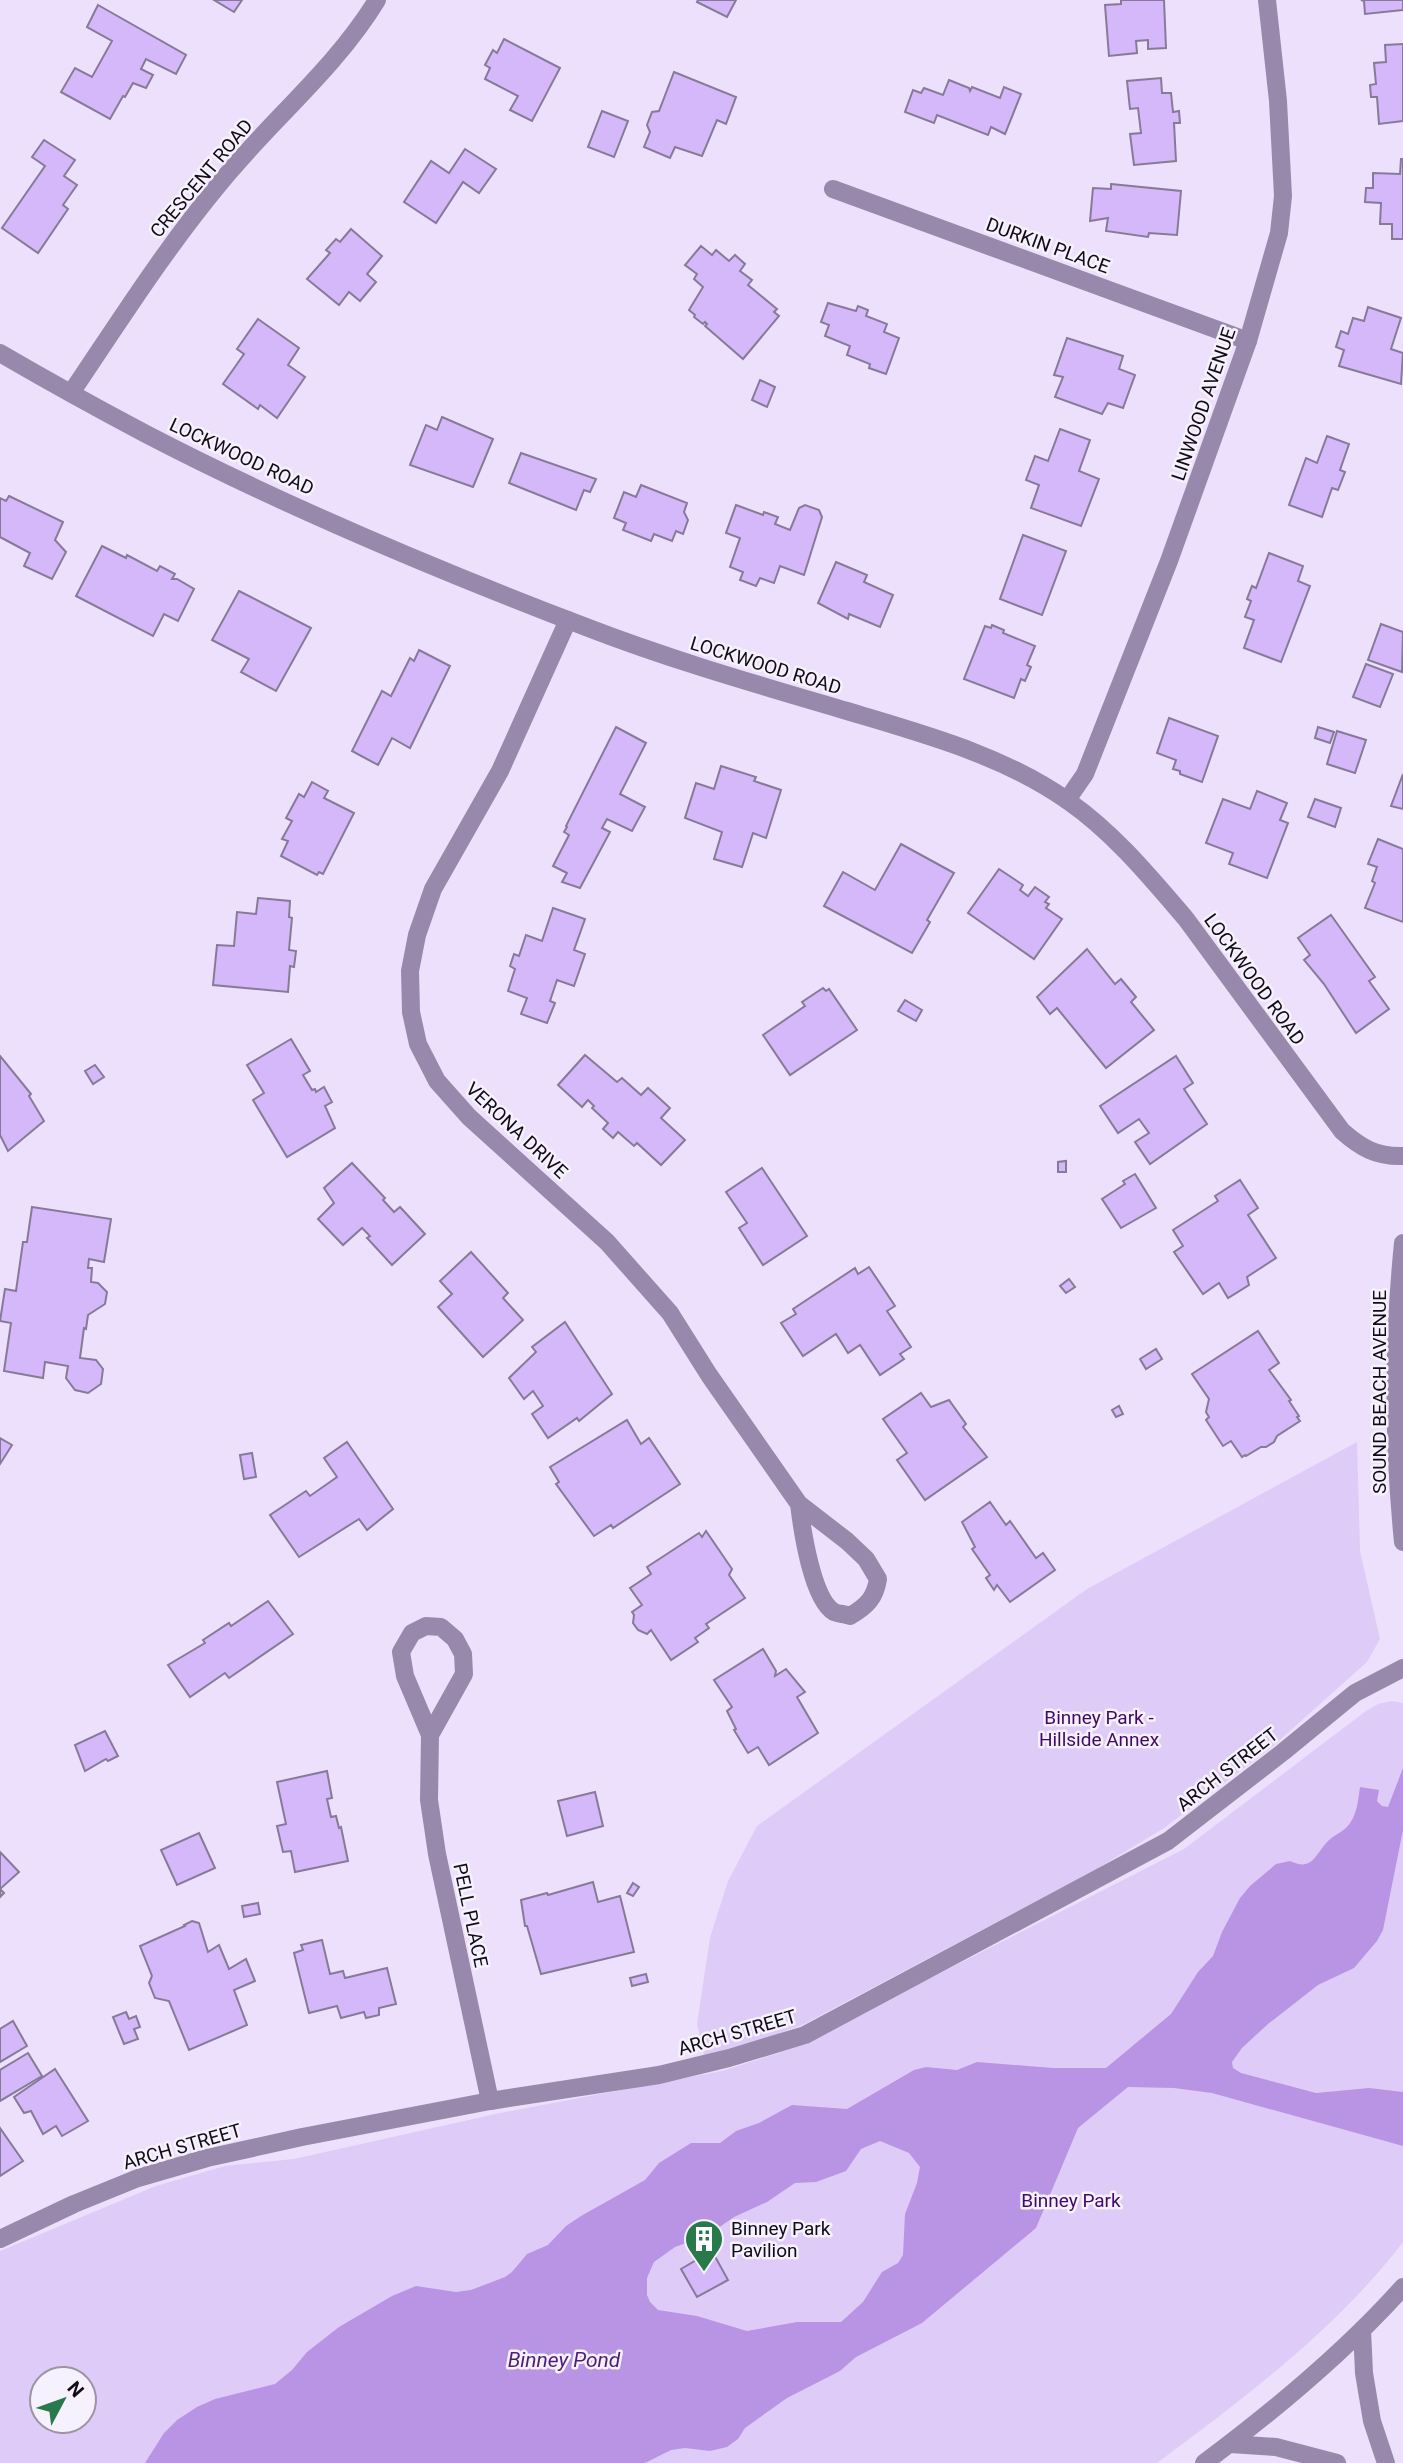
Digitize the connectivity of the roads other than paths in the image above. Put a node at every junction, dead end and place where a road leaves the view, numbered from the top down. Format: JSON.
{"nodes":[{"id":1,"x":377,"y":0,"type":"edge"},
{"id":2,"x":1268,"y":0,"type":"edge"},
{"id":3,"x":833,"y":189,"type":"dead end"},
{"id":4,"x":1248,"y":341,"type":"junction"},
{"id":5,"x":0,"y":354,"type":"edge"},
{"id":6,"x":71,"y":393,"type":"junction"},
{"id":7,"x":569,"y":620,"type":"junction"},
{"id":8,"x":1067,"y":800,"type":"junction"},
{"id":9,"x":1403,"y":1156,"type":"edge"},
{"id":10,"x":1403,"y":1243,"type":"edge"},
{"id":11,"x":799,"y":1504,"type":"junction"},
{"id":12,"x":1403,"y":1542,"type":"edge"},
{"id":13,"x":1403,"y":1668,"type":"edge"},
{"id":14,"x":430,"y":1735,"type":"junction"},
{"id":15,"x":490,"y":2101,"type":"junction"},
{"id":16,"x":0,"y":2239,"type":"edge"},
{"id":17,"x":1403,"y":2287,"type":"edge"},
{"id":18,"x":1362,"y":2330,"type":"junction"},
{"id":19,"x":1230,"y":2444,"type":"junction"},
{"id":20,"x":1204,"y":2463,"type":"edge"},
{"id":21,"x":1337,"y":2463,"type":"edge"},
{"id":22,"x":1386,"y":2463,"type":"edge"}],
"edges":[{"from":1,"to":6,"type":"street","name":"CRESCENT ROAD"},
{"from":2,"to":4,"type":"street","name":"LINWOOD AVENUE"},
{"from":3,"to":4,"type":"street","name":"DURKIN PLACE"},
{"from":4,"to":8,"type":"street","name":"LINWOOD AVENUE"},
{"from":5,"to":6,"type":"street","name":"LOCKWOOD ROAD"},
{"from":6,"to":7,"type":"street","name":"LOCKWOOD ROAD"},
{"from":7,"to":8,"type":"street","name":"LOCKWOOD ROAD"},
{"from":7,"to":11,"type":"street","name":"VERONA DRIVE"},
{"from":8,"to":9,"type":"street","name":"LOCKWOOD ROAD"},
{"from":10,"to":12,"type":"street","name":"SOUND BEACH AVENUE"},
{"from":11,"to":11,"type":"street","name":"VERONA DRIVE"},
{"from":13,"to":15,"type":"street","name":"ARCH STREET"},
{"from":14,"to":14,"type":"street","name":"PELL PLACE"},
{"from":14,"to":15,"type":"street","name":"PELL PLACE"},
{"from":15,"to":16,"type":"street","name":"ARCH STREET"},
{"from":17,"to":18,"type":"street"},
{"from":18,"to":19,"type":"street"},
{"from":18,"to":22,"type":"street"},
{"from":19,"to":20,"type":"street"},
{"from":19,"to":21,"type":"street"}]}
